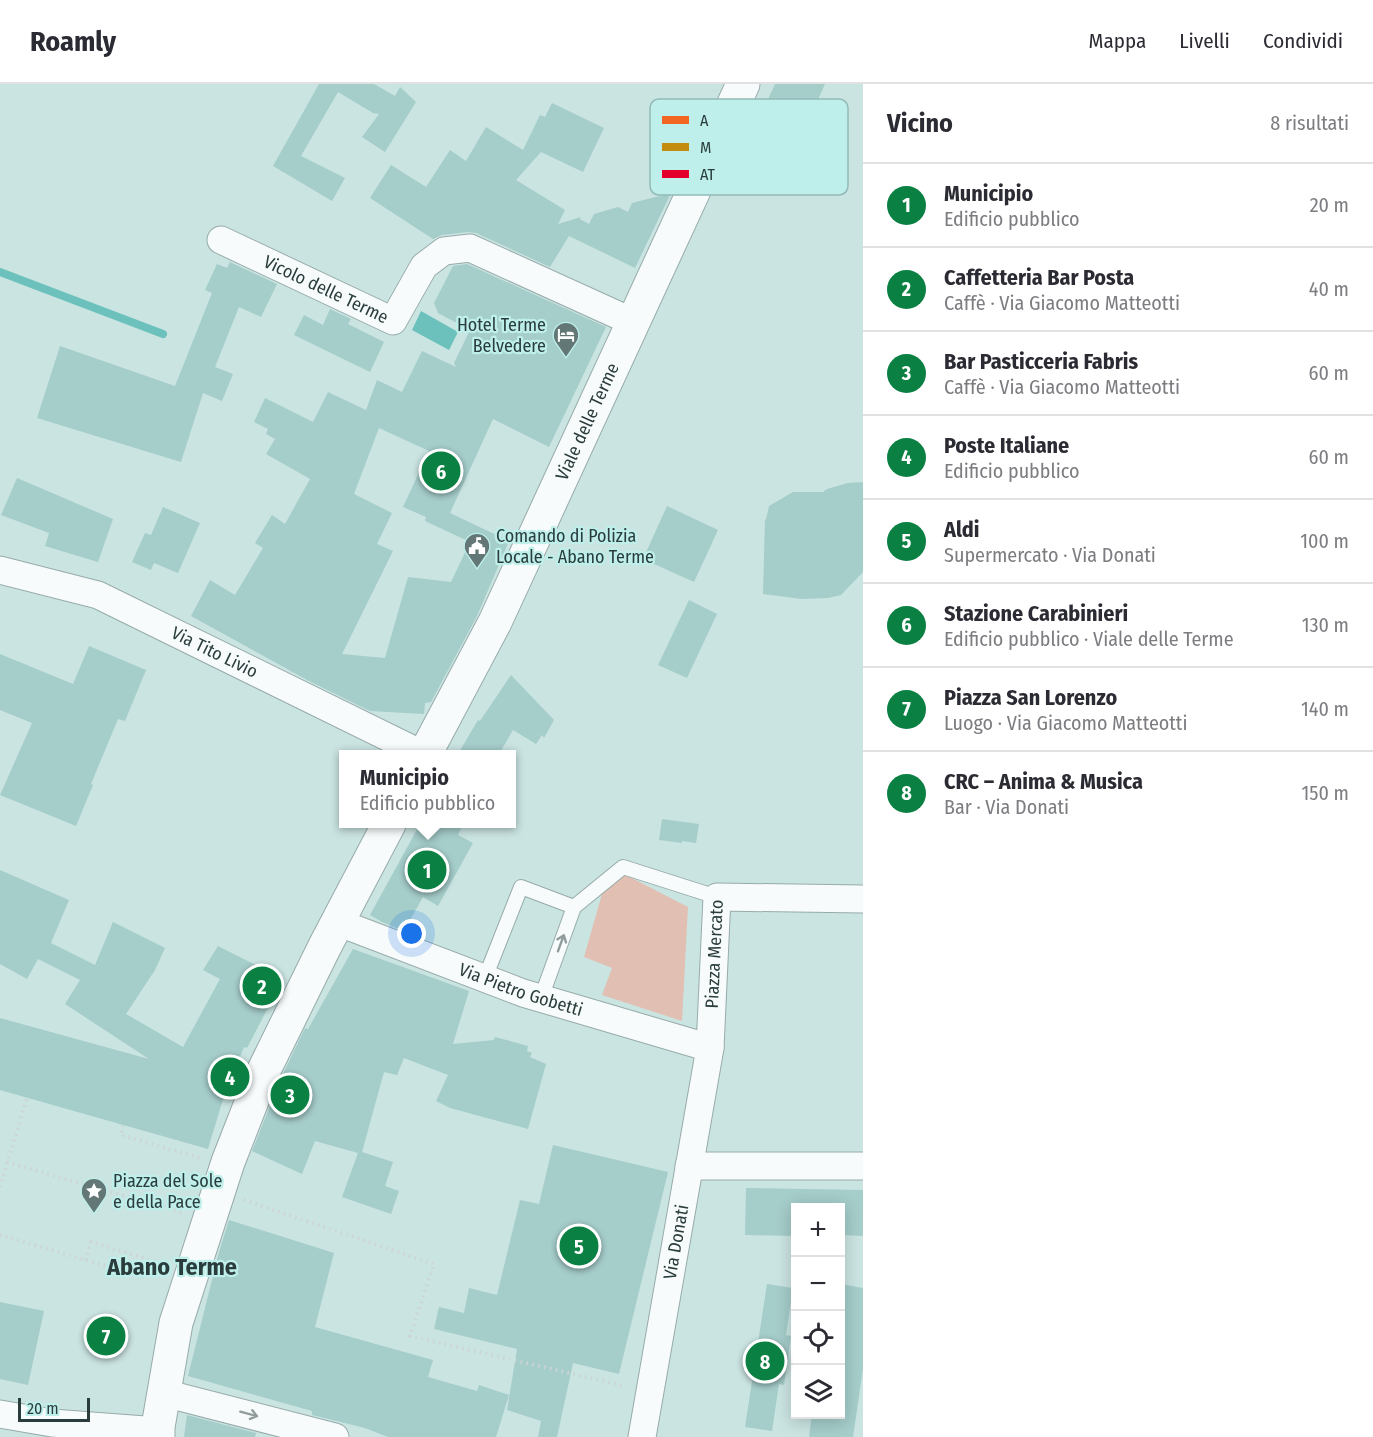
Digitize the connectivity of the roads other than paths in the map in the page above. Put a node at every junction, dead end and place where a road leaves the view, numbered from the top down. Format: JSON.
{"nodes":[{"id":1,"x":743,"y":84,"type":"edge"},
{"id":2,"x":736,"y":99,"type":"edge"},
{"id":3,"x":692,"y":195,"type":"edge"},
{"id":4,"x":221,"y":240,"type":"dead end"},
{"id":5,"x":633,"y":322,"type":"junction"},
{"id":6,"x":0,"y":570,"type":"edge"},
{"id":7,"x":416,"y":750,"type":"edge"},
{"id":8,"x":426,"y":750,"type":"edge"},
{"id":9,"x":387,"y":828,"type":"edge"},
{"id":10,"x":717,"y":897,"type":"junction"},
{"id":11,"x":863,"y":899,"type":"edge"},
{"id":12,"x":574,"y":907,"type":"junction"},
{"id":13,"x":337,"y":922,"type":"junction"},
{"id":14,"x":485,"y":978,"type":"junction"},
{"id":15,"x":541,"y":998,"type":"junction"},
{"id":16,"x":710,"y":1048,"type":"junction"},
{"id":17,"x":689,"y":1166,"type":"junction"},
{"id":18,"x":863,"y":1166,"type":"edge"},
{"id":19,"x":164,"y":1393,"type":"junction"},
{"id":20,"x":0,"y":1414,"type":"edge"},
{"id":21,"x":158,"y":1434,"type":"edge"},
{"id":22,"x":335,"y":1437,"type":"edge"},
{"id":23,"x":642,"y":1437,"type":"edge"}],
"edges":[{"from":1,"to":2,"type":"street","name":"Viale delle Terme"},
{"from":3,"to":5,"type":"street","name":"Viale delle Terme"},
{"from":4,"to":5,"type":"street","name":"Vicolo delle Terme"},
{"from":5,"to":8,"type":"street","name":"Viale delle Terme"},
{"from":6,"to":7,"type":"street","name":"Via Tito Livio"},
{"from":9,"to":13,"type":"street"},
{"from":10,"to":11,"type":"street","name":"Piazza Mercato"},
{"from":10,"to":12,"type":"lane"},
{"from":10,"to":16,"type":"street","name":"Piazza Mercato"},
{"from":12,"to":14,"type":"lane"},
{"from":15,"to":12,"type":"lane","one_way":true},
{"from":13,"to":14,"type":"street","name":"Via Pietro Gobetti"},
{"from":13,"to":19,"type":"street"},
{"from":14,"to":15,"type":"street","name":"Via Pietro Gobetti"},
{"from":15,"to":16,"type":"street","name":"Via Pietro Gobetti"},
{"from":16,"to":17,"type":"street","name":"Via Donati"},
{"from":17,"to":18,"type":"street"},
{"from":17,"to":23,"type":"street","name":"Via Donati"},
{"from":19,"to":21,"type":"street"},
{"from":19,"to":22,"type":"street","one_way":true},
{"from":20,"to":21,"type":"street"}]}
